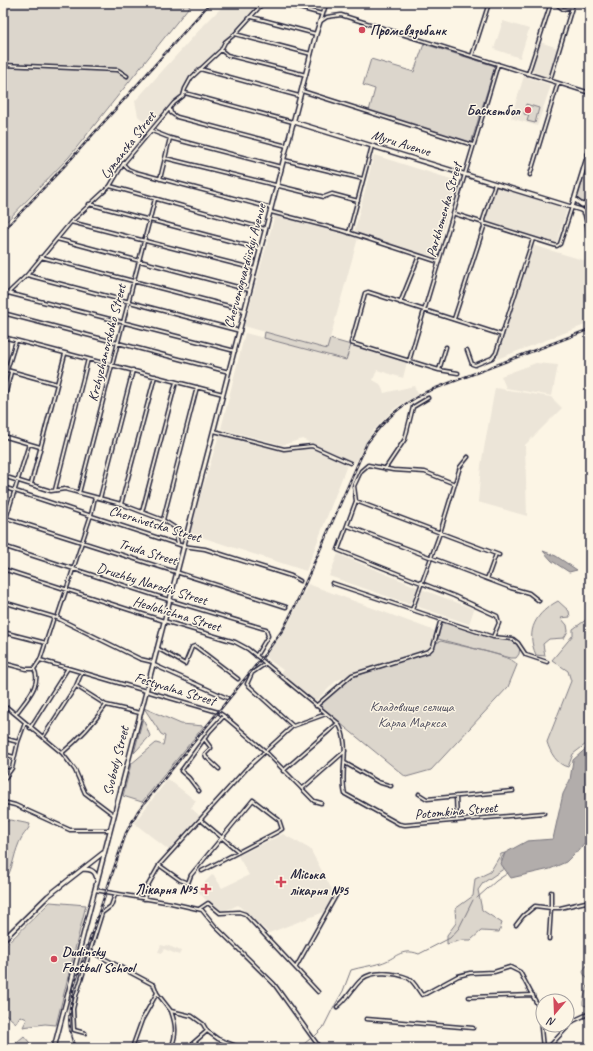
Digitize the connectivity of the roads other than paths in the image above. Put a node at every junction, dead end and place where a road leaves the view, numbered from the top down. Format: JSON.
{"nodes":[{"id":1,"x":263,"y":3,"type":"edge"},
{"id":2,"x":280,"y":3,"type":"edge"},
{"id":3,"x":326,"y":3,"type":"edge"},
{"id":4,"x":489,"y":3,"type":"edge"},
{"id":5,"x":551,"y":3,"type":"edge"},
{"id":6,"x":555,"y":3,"type":"edge"},
{"id":7,"x":579,"y":3,"type":"edge"},
{"id":8,"x":574,"y":4,"type":"edge"},
{"id":9,"x":590,"y":7,"type":"edge"},
{"id":10,"x":322,"y":14,"type":"junction"},
{"id":11,"x":252,"y":16,"type":"junction"},
{"id":12,"x":321,"y":21,"type":"junction"},
{"id":13,"x":235,"y":34,"type":"junction"},
{"id":14,"x":316,"y":34,"type":"junction"},
{"id":15,"x":221,"y":50,"type":"junction"},
{"id":16,"x":311,"y":54,"type":"junction"},
{"id":17,"x":472,"y":56,"type":"junction"},
{"id":18,"x":498,"y":64,"type":"junction"},
{"id":19,"x":3,"y":65,"type":"edge"},
{"id":20,"x":200,"y":69,"type":"junction"},
{"id":21,"x":528,"y":74,"type":"junction"},
{"id":22,"x":306,"y":75,"type":"junction"},
{"id":23,"x":128,"y":76,"type":"dead end"},
{"id":24,"x":550,"y":80,"type":"junction"},
{"id":25,"x":558,"y":83,"type":"junction"},
{"id":26,"x":302,"y":92,"type":"junction"},
{"id":27,"x":185,"y":93,"type":"junction"},
{"id":28,"x":590,"y":93,"type":"edge"},
{"id":29,"x":301,"y":96,"type":"junction"},
{"id":30,"x":170,"y":109,"type":"junction"},
{"id":31,"x":294,"y":122,"type":"junction"},
{"id":32,"x":152,"y":131,"type":"junction"},
{"id":33,"x":170,"y":138,"type":"junction"},
{"id":34,"x":473,"y":145,"type":"junction"},
{"id":35,"x":288,"y":146,"type":"junction"},
{"id":36,"x":372,"y":146,"type":"junction"},
{"id":37,"x":590,"y":148,"type":"edge"},
{"id":38,"x":165,"y":158,"type":"junction"},
{"id":39,"x":284,"y":160,"type":"junction"},
{"id":40,"x":123,"y":164,"type":"junction"},
{"id":41,"x":282,"y":168,"type":"junction"},
{"id":42,"x":464,"y":174,"type":"junction"},
{"id":43,"x":530,"y":176,"type":"dead end"},
{"id":44,"x":160,"y":179,"type":"junction"},
{"id":45,"x":363,"y":179,"type":"junction"},
{"id":46,"x":495,"y":183,"type":"junction"},
{"id":47,"x":110,"y":186,"type":"junction"},
{"id":48,"x":278,"y":186,"type":"junction"},
{"id":49,"x":590,"y":198,"type":"edge"},
{"id":50,"x":574,"y":199,"type":"junction"},
{"id":51,"x":155,"y":200,"type":"junction"},
{"id":52,"x":358,"y":201,"type":"junction"},
{"id":53,"x":89,"y":204,"type":"junction"},
{"id":54,"x":588,"y":204,"type":"junction"},
{"id":55,"x":572,"y":207,"type":"junction"},
{"id":56,"x":271,"y":210,"type":"junction"},
{"id":57,"x":585,"y":213,"type":"junction"},
{"id":58,"x":455,"y":214,"type":"junction"},
{"id":59,"x":149,"y":220,"type":"junction"},
{"id":60,"x":71,"y":222,"type":"junction"},
{"id":61,"x":484,"y":223,"type":"junction"},
{"id":62,"x":266,"y":229,"type":"junction"},
{"id":63,"x":349,"y":233,"type":"junction"},
{"id":64,"x":590,"y":236,"type":"edge"},
{"id":65,"x":57,"y":239,"type":"junction"},
{"id":66,"x":533,"y":239,"type":"junction"},
{"id":67,"x":144,"y":240,"type":"junction"},
{"id":68,"x":261,"y":249,"type":"junction"},
{"id":69,"x":419,"y":256,"type":"junction"},
{"id":70,"x":41,"y":257,"type":"junction"},
{"id":71,"x":139,"y":261,"type":"junction"},
{"id":72,"x":439,"y":262,"type":"junction"},
{"id":73,"x":256,"y":269,"type":"junction"},
{"id":74,"x":27,"y":275,"type":"junction"},
{"id":75,"x":134,"y":282,"type":"junction"},
{"id":76,"x":250,"y":290,"type":"junction"},
{"id":77,"x":8,"y":293,"type":"junction"},
{"id":78,"x":3,"y":298,"type":"edge"},
{"id":79,"x":128,"y":302,"type":"junction"},
{"id":80,"x":400,"y":303,"type":"junction"},
{"id":81,"x":245,"y":310,"type":"junction"},
{"id":82,"x":425,"y":310,"type":"junction"},
{"id":83,"x":3,"y":313,"type":"edge"},
{"id":84,"x":454,"y":320,"type":"junction"},
{"id":85,"x":123,"y":322,"type":"junction"},
{"id":86,"x":240,"y":330,"type":"junction"},
{"id":87,"x":502,"y":335,"type":"junction"},
{"id":88,"x":3,"y":337,"type":"edge"},
{"id":89,"x":16,"y":341,"type":"junction"},
{"id":90,"x":118,"y":343,"type":"junction"},
{"id":91,"x":446,"y":347,"type":"dead end"},
{"id":92,"x":235,"y":350,"type":"junction"},
{"id":93,"x":467,"y":350,"type":"dead end"},
{"id":94,"x":65,"y":353,"type":"junction"},
{"id":95,"x":88,"y":359,"type":"junction"},
{"id":96,"x":410,"y":361,"type":"junction"},
{"id":97,"x":112,"y":365,"type":"junction"},
{"id":98,"x":133,"y":370,"type":"junction"},
{"id":99,"x":439,"y":370,"type":"junction"},
{"id":100,"x":12,"y":372,"type":"junction"},
{"id":101,"x":229,"y":372,"type":"junction"},
{"id":102,"x":458,"y":373,"type":"dead end"},
{"id":103,"x":155,"y":376,"type":"junction"},
{"id":104,"x":176,"y":381,"type":"junction"},
{"id":105,"x":57,"y":384,"type":"junction"},
{"id":106,"x":197,"y":387,"type":"junction"},
{"id":107,"x":223,"y":394,"type":"junction"},
{"id":108,"x":428,"y":398,"type":"dead end"},
{"id":109,"x":3,"y":404,"type":"edge"},
{"id":110,"x":214,"y":431,"type":"junction"},
{"id":111,"x":3,"y":436,"type":"edge"},
{"id":112,"x":29,"y":444,"type":"junction"},
{"id":113,"x":40,"y":447,"type":"junction"},
{"id":114,"x":468,"y":458,"type":"dead end"},
{"id":115,"x":350,"y":463,"type":"dead end"},
{"id":116,"x":385,"y":469,"type":"junction"},
{"id":117,"x":3,"y":476,"type":"edge"},
{"id":118,"x":19,"y":480,"type":"junction"},
{"id":119,"x":31,"y":484,"type":"junction"},
{"id":120,"x":454,"y":484,"type":"junction"},
{"id":121,"x":3,"y":487,"type":"edge"},
{"id":122,"x":55,"y":490,"type":"junction"},
{"id":123,"x":16,"y":491,"type":"junction"},
{"id":124,"x":79,"y":493,"type":"junction"},
{"id":125,"x":95,"y":497,"type":"junction"},
{"id":126,"x":100,"y":498,"type":"junction"},
{"id":127,"x":356,"y":501,"type":"junction"},
{"id":128,"x":121,"y":504,"type":"junction"},
{"id":129,"x":142,"y":512,"type":"junction"},
{"id":130,"x":90,"y":515,"type":"junction"},
{"id":131,"x":3,"y":517,"type":"edge"},
{"id":132,"x":6,"y":518,"type":"junction"},
{"id":133,"x":164,"y":520,"type":"junction"},
{"id":134,"x":348,"y":526,"type":"junction"},
{"id":135,"x":3,"y":528,"type":"edge"},
{"id":136,"x":440,"y":533,"type":"junction"},
{"id":137,"x":81,"y":542,"type":"junction"},
{"id":138,"x":178,"y":543,"type":"junction"},
{"id":139,"x":3,"y":546,"type":"edge"},
{"id":140,"x":183,"y":546,"type":"junction"},
{"id":141,"x":430,"y":558,"type":"junction"},
{"id":142,"x":3,"y":569,"type":"edge"},
{"id":143,"x":73,"y":570,"type":"junction"},
{"id":144,"x":177,"y":572,"type":"junction"},
{"id":145,"x":487,"y":578,"type":"junction"},
{"id":146,"x":300,"y":581,"type":"dead end"},
{"id":147,"x":332,"y":583,"type":"dead end"},
{"id":148,"x":421,"y":583,"type":"junction"},
{"id":149,"x":66,"y":590,"type":"junction"},
{"id":150,"x":169,"y":600,"type":"junction"},
{"id":151,"x":539,"y":601,"type":"dead end"},
{"id":152,"x":3,"y":602,"type":"edge"},
{"id":153,"x":286,"y":607,"type":"dead end"},
{"id":154,"x":412,"y":610,"type":"junction"},
{"id":155,"x":55,"y":618,"type":"junction"},
{"id":156,"x":441,"y":619,"type":"junction"},
{"id":157,"x":164,"y":621,"type":"junction"},
{"id":158,"x":3,"y":632,"type":"edge"},
{"id":159,"x":493,"y":637,"type":"junction"},
{"id":160,"x":46,"y":643,"type":"junction"},
{"id":161,"x":157,"y":648,"type":"junction"},
{"id":162,"x":256,"y":656,"type":"junction"},
{"id":163,"x":40,"y":660,"type":"junction"},
{"id":164,"x":547,"y":662,"type":"dead end"},
{"id":165,"x":3,"y":663,"type":"edge"},
{"id":166,"x":153,"y":664,"type":"junction"},
{"id":167,"x":265,"y":664,"type":"junction"},
{"id":168,"x":68,"y":668,"type":"junction"},
{"id":169,"x":34,"y":669,"type":"junction"},
{"id":170,"x":82,"y":672,"type":"junction"},
{"id":171,"x":238,"y":679,"type":"dead end"},
{"id":172,"x":76,"y":686,"type":"junction"},
{"id":173,"x":146,"y":690,"type":"junction"},
{"id":174,"x":227,"y":698,"type":"dead end"},
{"id":175,"x":106,"y":705,"type":"junction"},
{"id":176,"x":316,"y":706,"type":"junction"},
{"id":177,"x":8,"y":708,"type":"dead end"},
{"id":178,"x":140,"y":713,"type":"junction"},
{"id":179,"x":16,"y":714,"type":"junction"},
{"id":180,"x":326,"y":714,"type":"junction"},
{"id":181,"x":224,"y":716,"type":"junction"},
{"id":182,"x":25,"y":723,"type":"junction"},
{"id":183,"x":338,"y":723,"type":"junction"},
{"id":184,"x":293,"y":726,"type":"junction"},
{"id":185,"x":30,"y":728,"type":"junction"},
{"id":186,"x":43,"y":737,"type":"junction"},
{"id":187,"x":3,"y":738,"type":"edge"},
{"id":188,"x":205,"y":740,"type":"junction"},
{"id":189,"x":18,"y":742,"type":"junction"},
{"id":190,"x":265,"y":751,"type":"junction"},
{"id":191,"x":345,"y":751,"type":"junction"},
{"id":192,"x":62,"y":753,"type":"junction"},
{"id":193,"x":3,"y":754,"type":"edge"},
{"id":194,"x":14,"y":757,"type":"junction"},
{"id":195,"x":345,"y":763,"type":"junction"},
{"id":196,"x":219,"y":769,"type":"dead end"},
{"id":197,"x":3,"y":770,"type":"edge"},
{"id":198,"x":283,"y":771,"type":"junction"},
{"id":199,"x":10,"y":772,"type":"junction"},
{"id":200,"x":3,"y":780,"type":"edge"},
{"id":201,"x":391,"y":786,"type":"dead end"},
{"id":202,"x":302,"y":789,"type":"junction"},
{"id":203,"x":513,"y":790,"type":"dead end"},
{"id":204,"x":199,"y":791,"type":"dead end"},
{"id":205,"x":419,"y":794,"type":"dead end"},
{"id":206,"x":456,"y":796,"type":"junction"},
{"id":207,"x":3,"y":802,"type":"edge"},
{"id":208,"x":321,"y":803,"type":"dead end"},
{"id":209,"x":544,"y":813,"type":"dead end"},
{"id":210,"x":114,"y":815,"type":"junction"},
{"id":211,"x":201,"y":820,"type":"junction"},
{"id":212,"x":457,"y":821,"type":"junction"},
{"id":213,"x":110,"y":830,"type":"junction"},
{"id":214,"x":222,"y":836,"type":"junction"},
{"id":215,"x":104,"y":851,"type":"junction"},
{"id":216,"x":239,"y":852,"type":"junction"},
{"id":217,"x":159,"y":865,"type":"junction"},
{"id":218,"x":83,"y":869,"type":"junction"},
{"id":219,"x":202,"y":871,"type":"dead end"},
{"id":220,"x":97,"y":881,"type":"junction"},
{"id":221,"x":94,"y":890,"type":"junction"},
{"id":222,"x":338,"y":892,"type":"dead end"},
{"id":223,"x":551,"y":892,"type":"dead end"},
{"id":224,"x":115,"y":895,"type":"junction"},
{"id":225,"x":144,"y":899,"type":"junction"},
{"id":226,"x":590,"y":901,"type":"edge"},
{"id":227,"x":551,"y":908,"type":"junction"},
{"id":228,"x":199,"y":909,"type":"junction"},
{"id":229,"x":516,"y":925,"type":"dead end"},
{"id":230,"x":549,"y":939,"type":"dead end"},
{"id":231,"x":3,"y":940,"type":"edge"},
{"id":232,"x":90,"y":951,"type":"junction"},
{"id":233,"x":296,"y":966,"type":"junction"},
{"id":234,"x":318,"y":992,"type":"dead end"},
{"id":235,"x":157,"y":993,"type":"junction"},
{"id":236,"x":534,"y":995,"type":"junction"},
{"id":237,"x":469,"y":997,"type":"dead end"},
{"id":238,"x":337,"y":1007,"type":"dead end"},
{"id":239,"x":171,"y":1011,"type":"junction"},
{"id":240,"x":590,"y":1013,"type":"edge"},
{"id":241,"x":366,"y":1019,"type":"dead end"},
{"id":242,"x":473,"y":1028,"type":"dead end"},
{"id":243,"x":207,"y":1031,"type":"junction"},
{"id":244,"x":85,"y":1033,"type":"dead end"},
{"id":245,"x":238,"y":1047,"type":"dead end"},
{"id":246,"x":54,"y":1048,"type":"edge"},
{"id":247,"x":140,"y":1048,"type":"edge"},
{"id":248,"x":171,"y":1048,"type":"edge"},
{"id":249,"x":184,"y":1048,"type":"edge"},
{"id":250,"x":320,"y":1048,"type":"edge"},
{"id":251,"x":543,"y":1048,"type":"edge"},
{"id":252,"x":548,"y":1048,"type":"edge"}],
"edges":[{"from":1,"to":11,"type":"street","name":"Lymanska Street"},
{"from":2,"to":10,"type":"street"},
{"from":3,"to":10,"type":"main road","name":"Chervonogvardiiskyi Avenue"},
{"from":4,"to":17,"type":"street"},
{"from":5,"to":21,"type":"street"},
{"from":6,"to":8,"type":"street"},
{"from":7,"to":9,"type":"street"},
{"from":8,"to":24,"type":"street"},
{"from":10,"to":12,"type":"main road","name":"Chervonogvardiiskyi Avenue"},
{"from":11,"to":13,"type":"street","name":"Lymanska Street"},
{"from":11,"to":14,"type":"street"},
{"from":12,"to":14,"type":"main road","name":"Chervonogvardiiskyi Avenue"},
{"from":12,"to":17,"type":"street"},
{"from":13,"to":15,"type":"street","name":"Lymanska Street"},
{"from":13,"to":16,"type":"street"},
{"from":14,"to":16,"type":"main road","name":"Chervonogvardiiskyi Avenue"},
{"from":15,"to":20,"type":"street","name":"Lymanska Street"},
{"from":15,"to":22,"type":"street"},
{"from":16,"to":22,"type":"main road","name":"Chervonogvardiiskyi Avenue"},
{"from":17,"to":18,"type":"street"},
{"from":18,"to":21,"type":"street"},
{"from":18,"to":34,"type":"street","name":"Parkhomenka Street"},
{"from":19,"to":23,"type":"street"},
{"from":20,"to":27,"type":"street","name":"Lymanska Street"},
{"from":20,"to":29,"type":"street"},
{"from":21,"to":24,"type":"street"},
{"from":22,"to":26,"type":"main road","name":"Chervonogvardiiskyi Avenue"},
{"from":24,"to":25,"type":"street"},
{"from":25,"to":28,"type":"street"},
{"from":25,"to":43,"type":"street"},
{"from":26,"to":29,"type":"main road","name":"Chervonogvardiiskyi Avenue"},
{"from":26,"to":34,"type":"street"},
{"from":27,"to":30,"type":"street","name":"Lymanska Street"},
{"from":27,"to":31,"type":"street","name":"Myru Avenue"},
{"from":29,"to":31,"type":"main road","name":"Chervonogvardiiskyi Avenue"},
{"from":30,"to":32,"type":"street","name":"Lymanska Street"},
{"from":30,"to":35,"type":"street"},
{"from":31,"to":35,"type":"main road","name":"Chervonogvardiiskyi Avenue"},
{"from":31,"to":36,"type":"main road","name":"Myru Avenue"},
{"from":32,"to":33,"type":"street"},
{"from":32,"to":40,"type":"street","name":"Lymanska Street"},
{"from":33,"to":38,"type":"street"},
{"from":33,"to":41,"type":"street"},
{"from":34,"to":42,"type":"street","name":"Parkhomenka Street"},
{"from":35,"to":39,"type":"main road","name":"Chervonogvardiiskyi Avenue"},
{"from":36,"to":42,"type":"main road","name":"Myru Avenue"},
{"from":36,"to":45,"type":"street"},
{"from":37,"to":50,"type":"main road"},
{"from":38,"to":44,"type":"street"},
{"from":38,"to":48,"type":"street"},
{"from":39,"to":41,"type":"main road","name":"Chervonogvardiiskyi Avenue"},
{"from":39,"to":45,"type":"street"},
{"from":40,"to":44,"type":"street"},
{"from":40,"to":47,"type":"street","name":"Lymanska Street"},
{"from":41,"to":48,"type":"main road","name":"Chervonogvardiiskyi Avenue"},
{"from":42,"to":46,"type":"main road","name":"Myru Avenue"},
{"from":42,"to":58,"type":"street","name":"Parkhomenka Street"},
{"from":44,"to":56,"type":"street"},
{"from":45,"to":52,"type":"street"},
{"from":46,"to":55,"type":"main road","name":"Myru Avenue"},
{"from":46,"to":61,"type":"street"},
{"from":47,"to":51,"type":"street"},
{"from":47,"to":53,"type":"street","name":"Lymanska Street"},
{"from":48,"to":52,"type":"street"},
{"from":48,"to":56,"type":"main road","name":"Chervonogvardiiskyi Avenue"},
{"from":49,"to":54,"type":"main road"},
{"from":50,"to":54,"type":"main road"},
{"from":50,"to":55,"type":"main road"},
{"from":51,"to":59,"type":"street","name":"Krzhyzhanovskoho Street"},
{"from":51,"to":62,"type":"street"},
{"from":52,"to":63,"type":"street"},
{"from":53,"to":59,"type":"street"},
{"from":53,"to":60,"type":"street","name":"Lymanska Street"},
{"from":54,"to":57,"type":"main road"},
{"from":55,"to":57,"type":"main road","name":"Myru Avenue"},
{"from":55,"to":66,"type":"street"},
{"from":56,"to":62,"type":"main road","name":"Chervonogvardiiskyi Avenue"},
{"from":56,"to":63,"type":"street"},
{"from":57,"to":64,"type":"main road"},
{"from":58,"to":61,"type":"street"},
{"from":58,"to":72,"type":"street","name":"Parkhomenka Street"},
{"from":59,"to":67,"type":"street","name":"Krzhyzhanovskoho Street"},
{"from":59,"to":68,"type":"street"},
{"from":60,"to":65,"type":"street","name":"Lymanska Street"},
{"from":60,"to":67,"type":"street"},
{"from":61,"to":66,"type":"street"},
{"from":61,"to":84,"type":"street"},
{"from":62,"to":68,"type":"main road","name":"Chervonogvardiiskyi Avenue"},
{"from":63,"to":69,"type":"street"},
{"from":65,"to":70,"type":"street","name":"Lymanska Street"},
{"from":65,"to":71,"type":"street"},
{"from":66,"to":87,"type":"street"},
{"from":67,"to":71,"type":"street","name":"Krzhyzhanovskoho Street"},
{"from":67,"to":73,"type":"street"},
{"from":68,"to":73,"type":"main road","name":"Chervonogvardiiskyi Avenue"},
{"from":69,"to":72,"type":"street"},
{"from":69,"to":80,"type":"street"},
{"from":70,"to":74,"type":"street","name":"Lymanska Street"},
{"from":70,"to":75,"type":"street"},
{"from":71,"to":75,"type":"street","name":"Krzhyzhanovskoho Street"},
{"from":71,"to":76,"type":"street"},
{"from":72,"to":82,"type":"street","name":"Parkhomenka Street"},
{"from":73,"to":76,"type":"main road","name":"Chervonogvardiiskyi Avenue"},
{"from":74,"to":77,"type":"street","name":"Lymanska Street"},
{"from":74,"to":79,"type":"street"},
{"from":75,"to":79,"type":"street","name":"Krzhyzhanovskoho Street"},
{"from":75,"to":81,"type":"street"},
{"from":76,"to":81,"type":"main road","name":"Chervonogvardiiskyi Avenue"},
{"from":77,"to":78,"type":"street","name":"Lymanska Street"},
{"from":77,"to":85,"type":"street"},
{"from":79,"to":85,"type":"street","name":"Krzhyzhanovskoho Street"},
{"from":79,"to":86,"type":"street"},
{"from":80,"to":82,"type":"street"},
{"from":80,"to":96,"type":"street"},
{"from":81,"to":86,"type":"main road","name":"Chervonogvardiiskyi Avenue"},
{"from":82,"to":84,"type":"street"},
{"from":82,"to":96,"type":"street","name":"Parkhomenka Street"},
{"from":83,"to":90,"type":"street"},
{"from":84,"to":87,"type":"street"},
{"from":85,"to":90,"type":"street","name":"Krzhyzhanovskoho Street"},
{"from":85,"to":92,"type":"street"},
{"from":86,"to":92,"type":"main road","name":"Chervonogvardiiskyi Avenue"},
{"from":87,"to":93,"type":"street"},
{"from":88,"to":89,"type":"street"},
{"from":89,"to":94,"type":"street"},
{"from":89,"to":100,"type":"street"},
{"from":90,"to":97,"type":"street","name":"Krzhyzhanovskoho Street"},
{"from":90,"to":101,"type":"street"},
{"from":91,"to":99,"type":"street"},
{"from":92,"to":101,"type":"main road","name":"Chervonogvardiiskyi Avenue"},
{"from":94,"to":95,"type":"street"},
{"from":94,"to":105,"type":"street"},
{"from":95,"to":97,"type":"street"},
{"from":95,"to":122,"type":"street"},
{"from":96,"to":99,"type":"street"},
{"from":97,"to":98,"type":"street"},
{"from":97,"to":124,"type":"street","name":"Krzhyzhanovskoho Street"},
{"from":98,"to":103,"type":"street"},
{"from":98,"to":126,"type":"street"},
{"from":99,"to":102,"type":"street"},
{"from":100,"to":105,"type":"street"},
{"from":100,"to":109,"type":"street"},
{"from":101,"to":107,"type":"main road","name":"Chervonogvardiiskyi Avenue"},
{"from":103,"to":104,"type":"street"},
{"from":103,"to":128,"type":"street"},
{"from":104,"to":106,"type":"street"},
{"from":104,"to":129,"type":"street"},
{"from":105,"to":113,"type":"street"},
{"from":106,"to":107,"type":"street"},
{"from":106,"to":133,"type":"street"},
{"from":107,"to":110,"type":"main road","name":"Chervonogvardiiskyi Avenue"},
{"from":108,"to":116,"type":"street"},
{"from":110,"to":115,"type":"street"},
{"from":110,"to":140,"type":"main road","name":"Chervonogvardiiskyi Avenue"},
{"from":111,"to":112,"type":"street"},
{"from":112,"to":113,"type":"street"},
{"from":112,"to":118,"type":"street"},
{"from":113,"to":119,"type":"street"},
{"from":114,"to":120,"type":"street"},
{"from":116,"to":120,"type":"street"},
{"from":116,"to":127,"type":"street"},
{"from":117,"to":118,"type":"street"},
{"from":118,"to":119,"type":"street"},
{"from":118,"to":123,"type":"street"},
{"from":119,"to":122,"type":"street"},
{"from":120,"to":136,"type":"street"},
{"from":121,"to":123,"type":"street","name":"Chernivetska Street"},
{"from":122,"to":124,"type":"street"},
{"from":123,"to":130,"type":"street","name":"Chernivetska Street"},
{"from":123,"to":132,"type":"street"},
{"from":124,"to":125,"type":"street"},
{"from":125,"to":126,"type":"street"},
{"from":125,"to":130,"type":"street"},
{"from":126,"to":128,"type":"street"},
{"from":127,"to":134,"type":"street"},
{"from":127,"to":136,"type":"street"},
{"from":128,"to":129,"type":"street"},
{"from":129,"to":133,"type":"street"},
{"from":130,"to":137,"type":"street"},
{"from":130,"to":138,"type":"street","name":"Chernivetska Street"},
{"from":131,"to":132,"type":"street","name":"Truda Street"},
{"from":132,"to":135,"type":"street"},
{"from":132,"to":137,"type":"street","name":"Truda Street"},
{"from":133,"to":138,"type":"street"},
{"from":134,"to":141,"type":"street"},
{"from":134,"to":148,"type":"street"},
{"from":136,"to":141,"type":"street"},
{"from":136,"to":145,"type":"street"},
{"from":137,"to":143,"type":"street"},
{"from":137,"to":144,"type":"street","name":"Truda Street"},
{"from":138,"to":140,"type":"street","name":"Chernivetska Street"},
{"from":139,"to":143,"type":"street","name":"Druzhby Narodiv Street"},
{"from":140,"to":144,"type":"main road","name":"Svobody Street"},
{"from":140,"to":146,"type":"street","name":"Chernivetska Street"},
{"from":141,"to":145,"type":"street"},
{"from":141,"to":148,"type":"street"},
{"from":142,"to":149,"type":"street","name":"Heolohichna Street"},
{"from":143,"to":149,"type":"street"},
{"from":143,"to":150,"type":"street","name":"Druzhby Narodiv Street"},
{"from":144,"to":150,"type":"main road","name":"Svobody Street"},
{"from":144,"to":153,"type":"street","name":"Truda Street"},
{"from":145,"to":151,"type":"street"},
{"from":147,"to":154,"type":"street"},
{"from":148,"to":154,"type":"street"},
{"from":148,"to":159,"type":"street"},
{"from":149,"to":155,"type":"street"},
{"from":149,"to":157,"type":"street","name":"Heolohichna Street"},
{"from":150,"to":157,"type":"main road","name":"Svobody Street"},
{"from":150,"to":162,"type":"street","name":"Druzhby Narodiv Street"},
{"from":152,"to":155,"type":"street"},
{"from":154,"to":156,"type":"street"},
{"from":155,"to":160,"type":"street"},
{"from":155,"to":166,"type":"street"},
{"from":156,"to":159,"type":"street"},
{"from":156,"to":176,"type":"street"},
{"from":157,"to":161,"type":"main road","name":"Svobody Street"},
{"from":157,"to":162,"type":"street","name":"Heolohichna Street"},
{"from":158,"to":160,"type":"street"},
{"from":159,"to":164,"type":"street"},
{"from":160,"to":163,"type":"street"},
{"from":161,"to":166,"type":"main road","name":"Svobody Street"},
{"from":161,"to":171,"type":"street"},
{"from":162,"to":167,"type":"street","name":"Heolohichna Street"},
{"from":163,"to":168,"type":"street","name":"Festyvalna Street"},
{"from":163,"to":169,"type":"street"},
{"from":165,"to":169,"type":"street"},
{"from":166,"to":173,"type":"main road","name":"Svobody Street"},
{"from":166,"to":174,"type":"street"},
{"from":167,"to":176,"type":"street","name":"Heolohichna Street"},
{"from":167,"to":184,"type":"street"},
{"from":168,"to":170,"type":"street","name":"Festyvalna Street"},
{"from":168,"to":185,"type":"street"},
{"from":169,"to":179,"type":"street"},
{"from":170,"to":172,"type":"street"},
{"from":170,"to":173,"type":"street","name":"Festyvalna Street"},
{"from":172,"to":175,"type":"street"},
{"from":172,"to":186,"type":"street"},
{"from":173,"to":178,"type":"main road","name":"Svobody Street"},
{"from":173,"to":181,"type":"street","name":"Festyvalna Street"},
{"from":175,"to":178,"type":"street"},
{"from":175,"to":192,"type":"street"},
{"from":176,"to":180,"type":"street","name":"Heolohichna Street"},
{"from":177,"to":179,"type":"street"},
{"from":178,"to":210,"type":"main road","name":"Svobody Street"},
{"from":179,"to":182,"type":"street"},
{"from":180,"to":183,"type":"street"},
{"from":180,"to":184,"type":"street"},
{"from":181,"to":188,"type":"street"},
{"from":181,"to":190,"type":"street","name":"Festyvalna Street"},
{"from":182,"to":185,"type":"street"},
{"from":182,"to":189,"type":"street"},
{"from":183,"to":191,"type":"street","name":"Potomkina Street"},
{"from":183,"to":198,"type":"street"},
{"from":184,"to":190,"type":"street"},
{"from":185,"to":186,"type":"street"},
{"from":186,"to":192,"type":"street"},
{"from":187,"to":189,"type":"street"},
{"from":188,"to":196,"type":"street"},
{"from":188,"to":204,"type":"street"},
{"from":189,"to":194,"type":"street"},
{"from":190,"to":198,"type":"street","name":"Festyvalna Street"},
{"from":190,"to":211,"type":"street"},
{"from":191,"to":195,"type":"street","name":"Potomkina Street"},
{"from":191,"to":202,"type":"street"},
{"from":192,"to":210,"type":"street"},
{"from":193,"to":194,"type":"street"},
{"from":194,"to":199,"type":"street"},
{"from":195,"to":201,"type":"street"},
{"from":195,"to":212,"type":"street","name":"Potomkina Street"},
{"from":197,"to":199,"type":"street"},
{"from":198,"to":202,"type":"street","name":"Festyvalna Street"},
{"from":199,"to":200,"type":"street"},
{"from":202,"to":208,"type":"street","name":"Festyvalna Street"},
{"from":203,"to":206,"type":"street"},
{"from":205,"to":206,"type":"street"},
{"from":206,"to":212,"type":"street"},
{"from":207,"to":213,"type":"street"},
{"from":209,"to":212,"type":"street","name":"Potomkina Street"},
{"from":210,"to":213,"type":"main road","name":"Svobody Street"},
{"from":211,"to":214,"type":"street"},
{"from":211,"to":217,"type":"street"},
{"from":213,"to":215,"type":"main road","name":"Svobody Street"},
{"from":214,"to":216,"type":"street"},
{"from":214,"to":216,"type":"street"},
{"from":214,"to":217,"type":"street"},
{"from":215,"to":218,"type":"main road"},
{"from":215,"to":220,"type":"main road"},
{"from":216,"to":219,"type":"street"},
{"from":217,"to":225,"type":"street"},
{"from":218,"to":220,"type":"main road"},
{"from":218,"to":231,"type":"main road"},
{"from":220,"to":221,"type":"main road"},
{"from":221,"to":224,"type":"street"},
{"from":221,"to":246,"type":"main road"},
{"from":222,"to":233,"type":"street"},
{"from":223,"to":227,"type":"street"},
{"from":224,"to":225,"type":"street"},
{"from":224,"to":232,"type":"street"},
{"from":225,"to":228,"type":"street"},
{"from":226,"to":227,"type":"street"},
{"from":227,"to":229,"type":"street"},
{"from":227,"to":230,"type":"street"},
{"from":228,"to":233,"type":"street"},
{"from":228,"to":250,"type":"street"},
{"from":232,"to":235,"type":"street"},
{"from":232,"to":244,"type":"street"},
{"from":233,"to":234,"type":"street"},
{"from":235,"to":239,"type":"street"},
{"from":235,"to":247,"type":"street"},
{"from":236,"to":237,"type":"street"},
{"from":236,"to":238,"type":"street"},
{"from":236,"to":251,"type":"street"},
{"from":239,"to":243,"type":"street"},
{"from":239,"to":248,"type":"street"},
{"from":240,"to":252,"type":"street"},
{"from":241,"to":242,"type":"street"},
{"from":243,"to":245,"type":"street"},
{"from":243,"to":249,"type":"street"}]}
